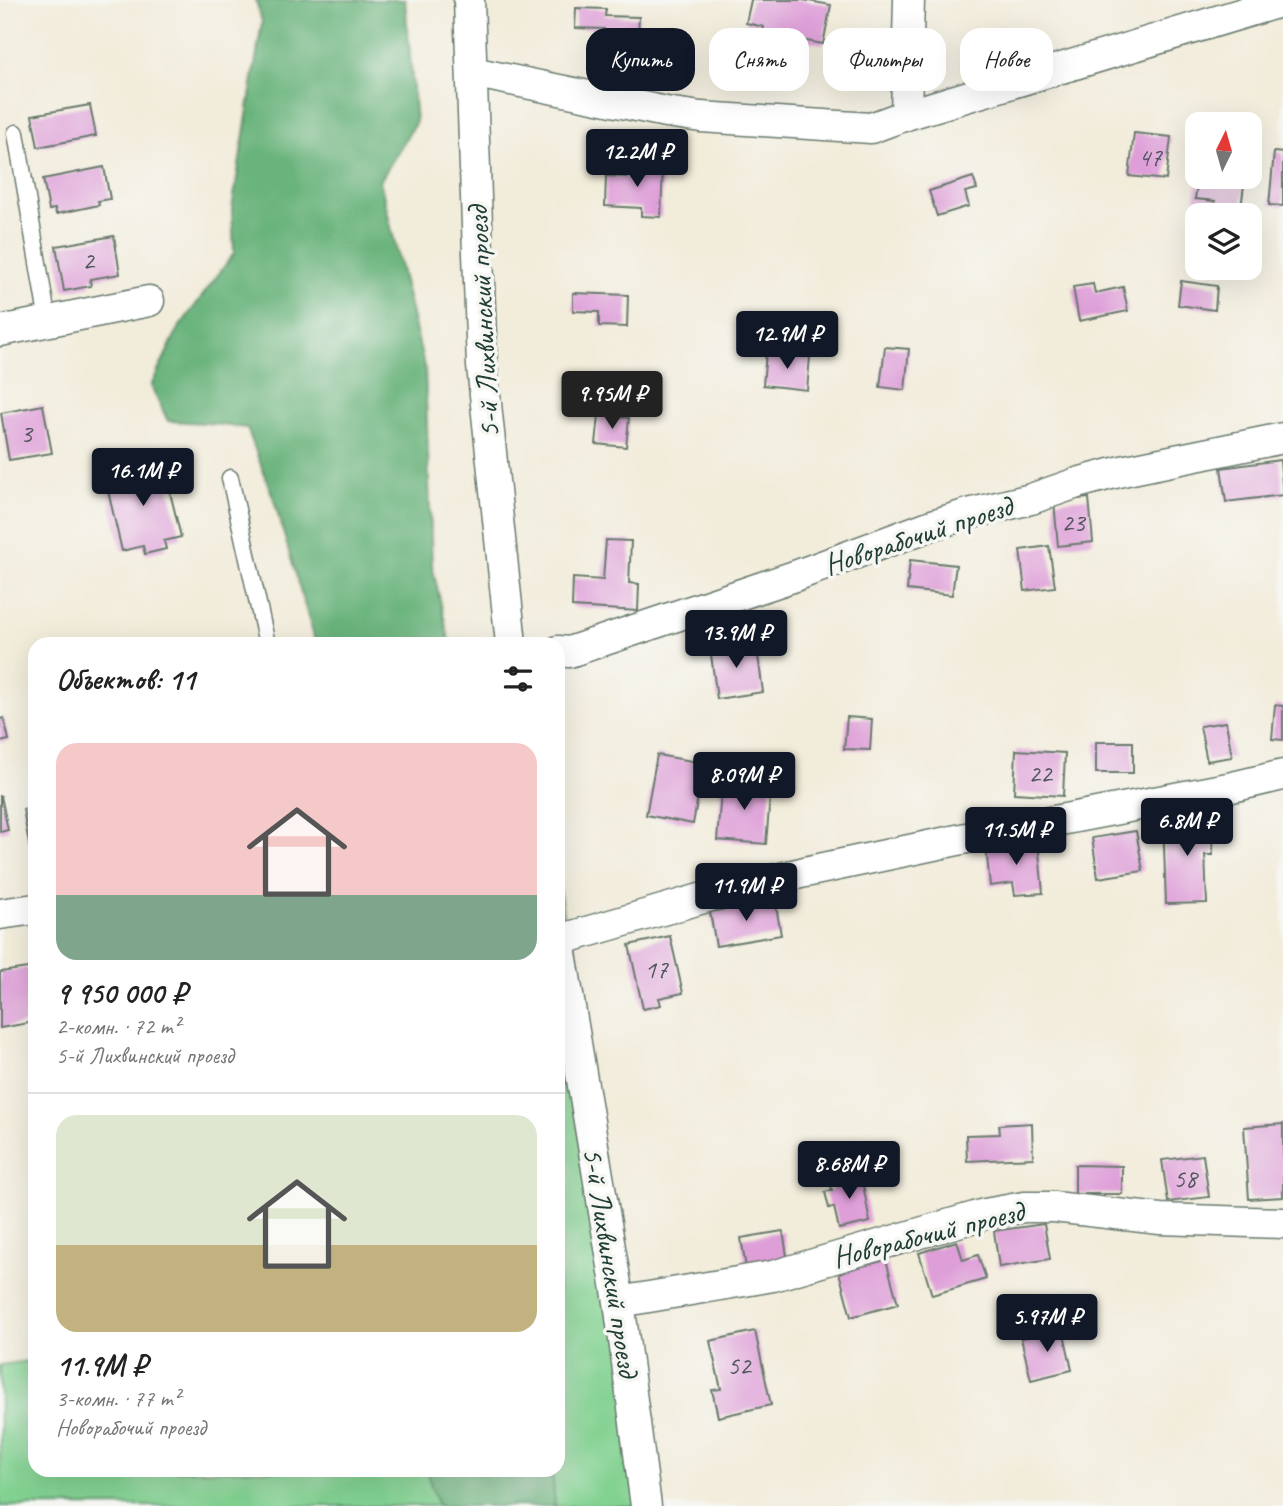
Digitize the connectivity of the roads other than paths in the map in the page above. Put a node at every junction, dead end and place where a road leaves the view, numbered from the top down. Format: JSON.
{"nodes":[{"id":1,"x":469,"y":0,"type":"edge"},
{"id":2,"x":909,"y":0,"type":"edge"},
{"id":3,"x":1283,"y":1,"type":"edge"},
{"id":4,"x":472,"y":72,"type":"junction"},
{"id":5,"x":905,"y":116,"type":"junction"},
{"id":6,"x":16,"y":133,"type":"dead end"},
{"id":7,"x":149,"y":301,"type":"dead end"},
{"id":8,"x":48,"y":322,"type":"junction"},
{"id":9,"x":0,"y":331,"type":"edge"},
{"id":10,"x":1283,"y":438,"type":"edge"},
{"id":11,"x":230,"y":478,"type":"dead end"},
{"id":12,"x":265,"y":637,"type":"edge"},
{"id":13,"x":510,"y":637,"type":"edge"},
{"id":14,"x":565,"y":652,"type":"edge"},
{"id":15,"x":1283,"y":775,"type":"edge"},
{"id":16,"x":28,"y":910,"type":"edge"},
{"id":17,"x":0,"y":914,"type":"edge"},
{"id":18,"x":565,"y":936,"type":"edge"},
{"id":19,"x":565,"y":974,"type":"edge"},
{"id":20,"x":1283,"y":1223,"type":"edge"},
{"id":21,"x":619,"y":1302,"type":"junction"},
{"id":22,"x":646,"y":1506,"type":"edge"}],
"edges":[{"from":1,"to":4,"type":"street","name":"5-й Лихвинский проезд"},
{"from":2,"to":5,"type":"street"},
{"from":3,"to":5,"type":"street"},
{"from":4,"to":5,"type":"street"},
{"from":4,"to":13,"type":"street","name":"5-й Лихвинский проезд"},
{"from":6,"to":8,"type":"lane"},
{"from":7,"to":8,"type":"street"},
{"from":8,"to":9,"type":"street"},
{"from":10,"to":14,"type":"street","name":"Новорабочий проезд"},
{"from":11,"to":12,"type":"lane"},
{"from":15,"to":18,"type":"street"},
{"from":16,"to":17,"type":"street"},
{"from":19,"to":21,"type":"street","name":"5-й Лихвинский проезд"},
{"from":20,"to":21,"type":"street","name":"Новорабочий проезд"},
{"from":21,"to":22,"type":"street","name":"5-й Лихвинский проезд"}]}
